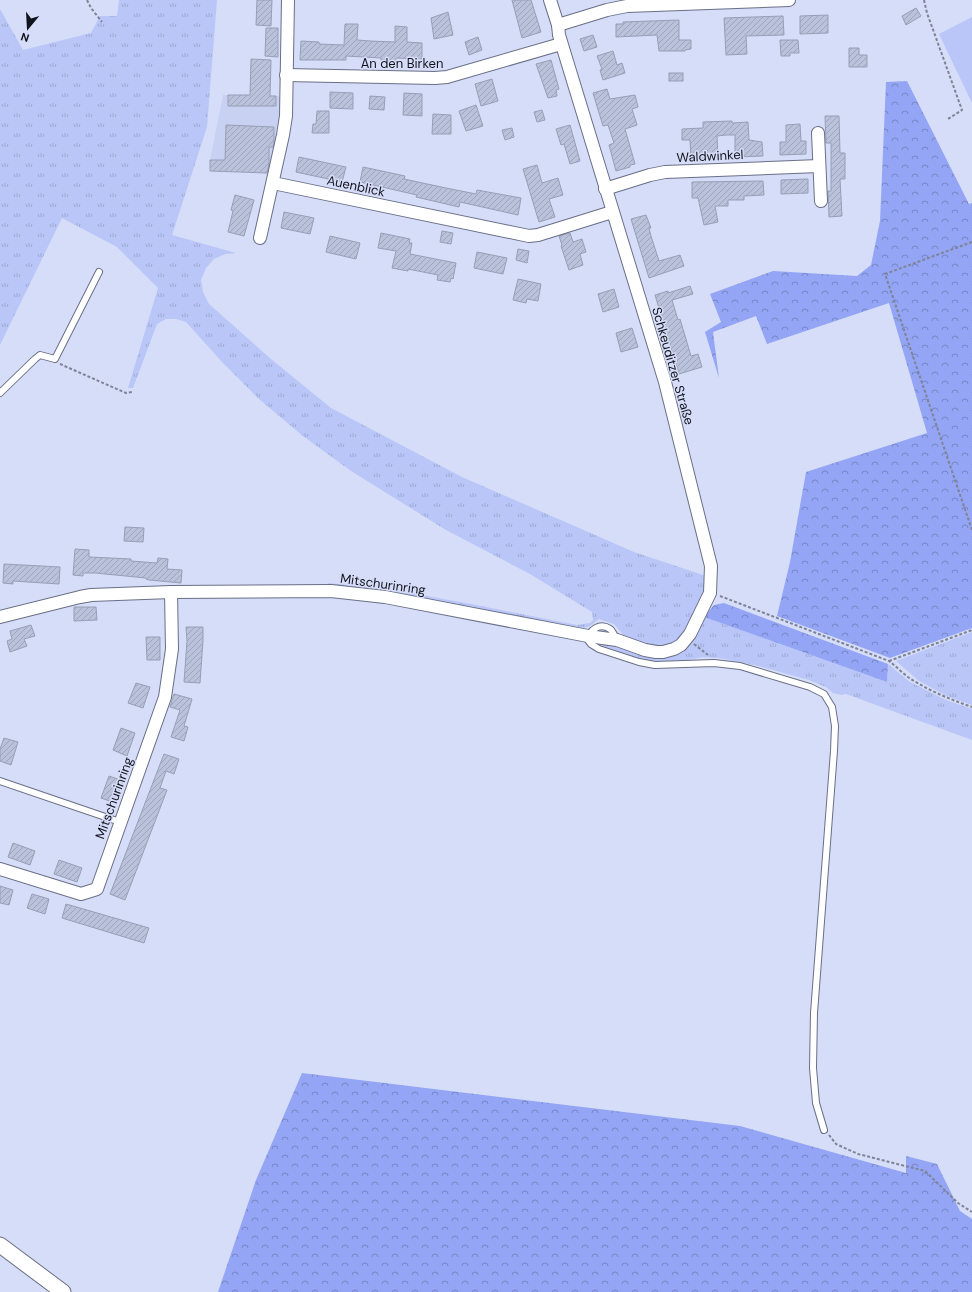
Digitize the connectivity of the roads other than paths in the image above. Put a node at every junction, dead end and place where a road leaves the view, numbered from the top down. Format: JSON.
{"nodes":[{"id":1,"x":288,"y":0,"type":"edge"},
{"id":2,"x":550,"y":0,"type":"edge"},
{"id":3,"x":789,"y":0,"type":"edge"},
{"id":4,"x":558,"y":25,"type":"junction"},
{"id":5,"x":561,"y":44,"type":"junction"},
{"id":6,"x":286,"y":75,"type":"junction"},
{"id":7,"x":818,"y":133,"type":"dead end"},
{"id":8,"x":819,"y":166,"type":"junction"},
{"id":9,"x":273,"y":183,"type":"junction"},
{"id":10,"x":605,"y":189,"type":"junction"},
{"id":11,"x":821,"y":200,"type":"dead end"},
{"id":12,"x":612,"y":212,"type":"junction"},
{"id":13,"x":260,"y":238,"type":"dead end"},
{"id":14,"x":99,"y":272,"type":"dead end"},
{"id":15,"x":0,"y":393,"type":"edge"},
{"id":16,"x":171,"y":592,"type":"junction"},
{"id":17,"x":0,"y":618,"type":"edge"},
{"id":18,"x":588,"y":636,"type":"junction"},
{"id":19,"x":0,"y":781,"type":"edge"},
{"id":20,"x":120,"y":822,"type":"junction"},
{"id":21,"x":0,"y":869,"type":"edge"},
{"id":22,"x":824,"y":1130,"type":"road end"},
{"id":23,"x":0,"y":1245,"type":"edge"},
{"id":24,"x":63,"y":1292,"type":"edge"}],
"edges":[{"from":1,"to":6,"type":"street"},
{"from":2,"to":4,"type":"street","name":"Schkeuditzer Straße"},
{"from":3,"to":4,"type":"street"},
{"from":4,"to":5,"type":"street","name":"Schkeuditzer Straße"},
{"from":5,"to":6,"type":"street","name":"An den Birken"},
{"from":5,"to":10,"type":"street","name":"Schkeuditzer Straße"},
{"from":6,"to":9,"type":"street"},
{"from":7,"to":8,"type":"street"},
{"from":8,"to":10,"type":"street","name":"Waldwinkel"},
{"from":8,"to":11,"type":"street"},
{"from":9,"to":12,"type":"street","name":"Auenblick"},
{"from":9,"to":13,"type":"street"},
{"from":10,"to":12,"type":"street","name":"Schkeuditzer Straße"},
{"from":12,"to":18,"type":"street","name":"Schkeuditzer Straße"},
{"from":14,"to":15,"type":"lane"},
{"from":16,"to":17,"type":"street","name":"Mitschurinring"},
{"from":16,"to":18,"type":"street","name":"Mitschurinring"},
{"from":16,"to":20,"type":"street","name":"Mitschurinring"},
{"from":18,"to":22,"type":"lane"},
{"from":19,"to":20,"type":"lane"},
{"from":20,"to":21,"type":"street","name":"Mitschurinring"},
{"from":23,"to":24,"type":"street"}]}
